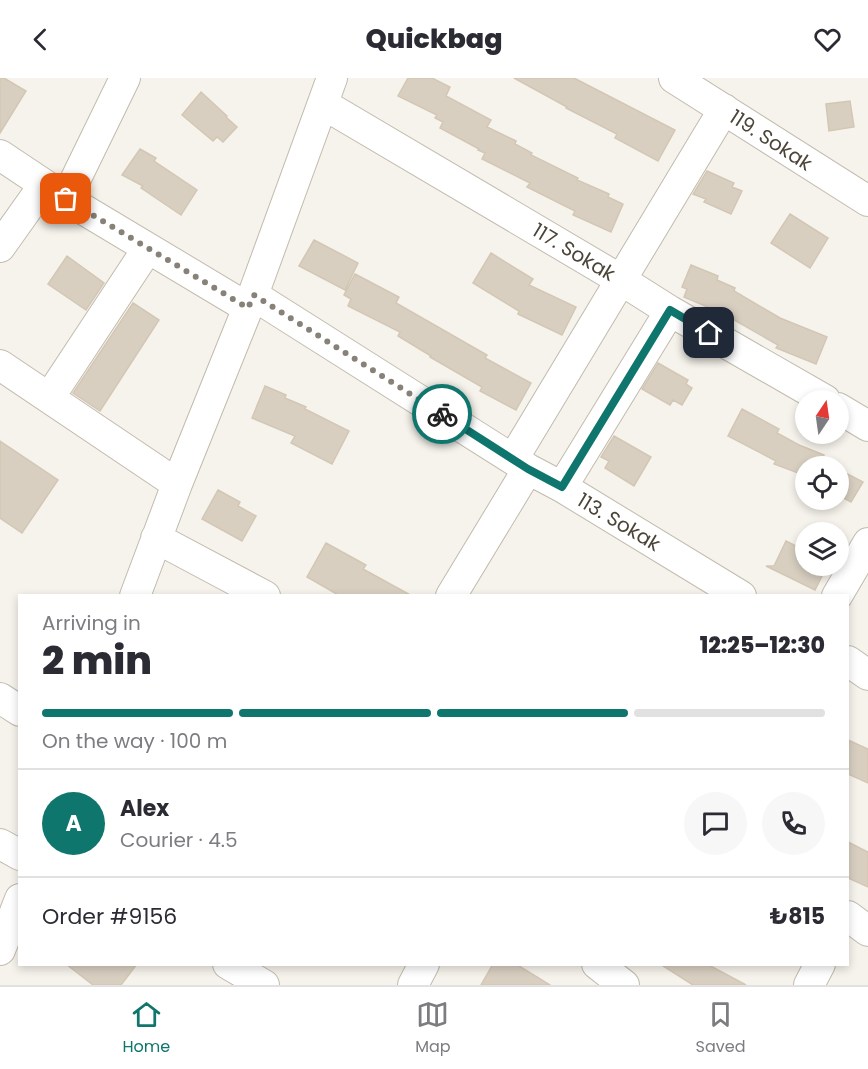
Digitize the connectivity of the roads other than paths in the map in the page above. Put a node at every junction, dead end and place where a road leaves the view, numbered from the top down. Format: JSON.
{"nodes":[{"id":1,"x":125,"y":78,"type":"edge"},
{"id":2,"x":674,"y":78,"type":"edge"},
{"id":3,"x":328,"y":91,"type":"edge"},
{"id":4,"x":724,"y":109,"type":"junction"},
{"id":5,"x":0,"y":154,"type":"edge"},
{"id":6,"x":55,"y":192,"type":"junction"},
{"id":7,"x":868,"y":201,"type":"edge"},
{"id":8,"x":0,"y":248,"type":"edge"},
{"id":9,"x":148,"y":248,"type":"junction"},
{"id":10,"x":621,"y":280,"type":"junction"},
{"id":11,"x":251,"y":301,"type":"junction"},
{"id":12,"x":670,"y":310,"type":"junction"},
{"id":13,"x":0,"y":365,"type":"edge"},
{"id":14,"x":808,"y":390,"type":"edge"},
{"id":15,"x":49,"y":398,"type":"junction"},
{"id":16,"x":849,"y":415,"type":"edge"},
{"id":17,"x":868,"y":426,"type":"edge"},
{"id":18,"x":520,"y":464,"type":"junction"},
{"id":19,"x":177,"y":484,"type":"junction"},
{"id":20,"x":562,"y":487,"type":"junction"},
{"id":21,"x":156,"y":538,"type":"junction"},
{"id":22,"x":868,"y":543,"type":"edge"},
{"id":23,"x":142,"y":593,"type":"edge"},
{"id":24,"x":261,"y":594,"type":"edge"},
{"id":25,"x":452,"y":594,"type":"edge"},
{"id":26,"x":738,"y":594,"type":"edge"},
{"id":27,"x":838,"y":594,"type":"edge"},
{"id":28,"x":0,"y":698,"type":"edge"},
{"id":29,"x":18,"y":710,"type":"edge"},
{"id":30,"x":0,"y":844,"type":"edge"},
{"id":31,"x":18,"y":854,"type":"edge"},
{"id":32,"x":18,"y":904,"type":"edge"},
{"id":33,"x":849,"y":917,"type":"edge"},
{"id":34,"x":868,"y":931,"type":"edge"},
{"id":35,"x":0,"y":950,"type":"edge"},
{"id":36,"x":233,"y":966,"type":"edge"},
{"id":37,"x":423,"y":966,"type":"edge"},
{"id":38,"x":600,"y":966,"type":"edge"},
{"id":39,"x":819,"y":966,"type":"edge"},
{"id":40,"x":263,"y":977,"type":"edge"},
{"id":41,"x":413,"y":985,"type":"edge"},
{"id":42,"x":624,"y":985,"type":"edge"},
{"id":43,"x":809,"y":985,"type":"edge"}],
"edges":[{"from":1,"to":6,"type":"street"},
{"from":2,"to":4,"type":"street","name":"119. Sokak"},
{"from":3,"to":10,"type":"street","name":"117. Sokak"},
{"from":3,"to":11,"type":"street"},
{"from":4,"to":7,"type":"street","name":"119. Sokak"},
{"from":4,"to":10,"type":"street"},
{"from":5,"to":6,"type":"street","name":"113. Sokak"},
{"from":6,"to":8,"type":"street"},
{"from":6,"to":9,"type":"street","name":"113. Sokak"},
{"from":9,"to":11,"type":"street","name":"113. Sokak"},
{"from":9,"to":15,"type":"street"},
{"from":10,"to":12,"type":"street","name":"117. Sokak"},
{"from":10,"to":18,"type":"street"},
{"from":11,"to":18,"type":"street","name":"113. Sokak"},
{"from":11,"to":19,"type":"street"},
{"from":12,"to":14,"type":"street","name":"117. Sokak"},
{"from":12,"to":20,"type":"street"},
{"from":13,"to":15,"type":"street"},
{"from":15,"to":19,"type":"street"},
{"from":16,"to":17,"type":"street"},
{"from":18,"to":20,"type":"street","name":"113. Sokak"},
{"from":18,"to":25,"type":"street"},
{"from":19,"to":21,"type":"street"},
{"from":20,"to":26,"type":"street","name":"113. Sokak"},
{"from":21,"to":23,"type":"street"},
{"from":21,"to":24,"type":"street"},
{"from":22,"to":27,"type":"street"},
{"from":28,"to":29,"type":"street"},
{"from":30,"to":31,"type":"street"},
{"from":32,"to":35,"type":"street"},
{"from":33,"to":34,"type":"street"},
{"from":36,"to":40,"type":"street"},
{"from":37,"to":41,"type":"street"},
{"from":38,"to":42,"type":"street"},
{"from":39,"to":43,"type":"street"}]}
